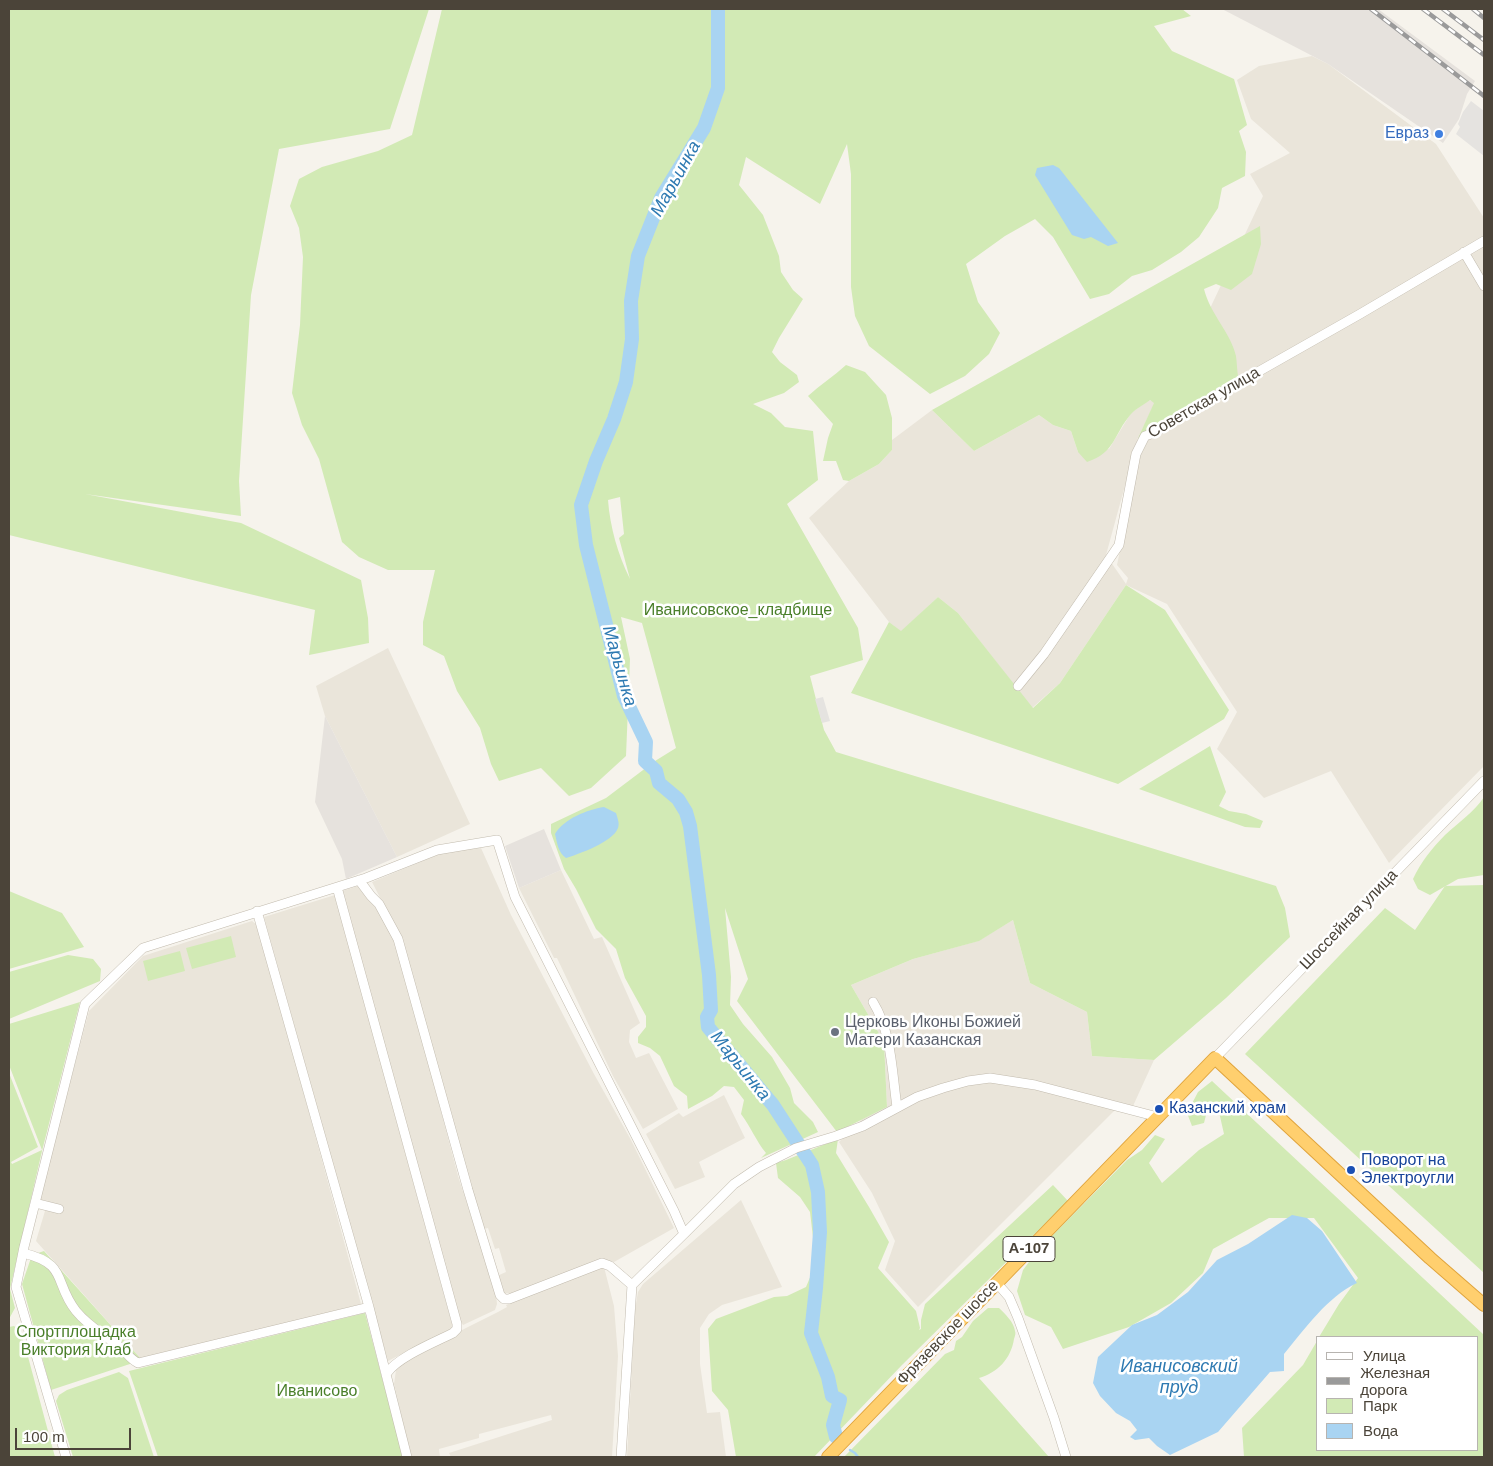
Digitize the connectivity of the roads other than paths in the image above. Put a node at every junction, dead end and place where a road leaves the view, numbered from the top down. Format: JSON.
{"nodes":[{"id":1,"x":1484,"y":240,"type":"edge"},
{"id":2,"x":1464,"y":252,"type":"junction"},
{"id":3,"x":1484,"y":286,"type":"edge"},
{"id":4,"x":1018,"y":686,"type":"dead end"},
{"id":5,"x":1484,"y":781,"type":"edge"},
{"id":6,"x":359,"y":880,"type":"junction"},
{"id":7,"x":337,"y":887,"type":"junction"},
{"id":8,"x":257,"y":911,"type":"junction"},
{"id":9,"x":874,"y":1002,"type":"dead end"},
{"id":10,"x":1215,"y":1058,"type":"junction"},
{"id":11,"x":897,"y":1107,"type":"junction"},
{"id":12,"x":1158,"y":1117,"type":"junction"},
{"id":13,"x":35,"y":1203,"type":"junction"},
{"id":14,"x":60,"y":1207,"type":"dead end"},
{"id":15,"x":684,"y":1234,"type":"junction"},
{"id":16,"x":23,"y":1253,"type":"junction"},
{"id":17,"x":996,"y":1282,"type":"junction"},
{"id":18,"x":632,"y":1285,"type":"junction"},
{"id":19,"x":1484,"y":1305,"type":"edge"},
{"id":20,"x":369,"y":1307,"type":"junction"},
{"id":21,"x":387,"y":1373,"type":"junction"},
{"id":22,"x":66,"y":1457,"type":"edge"},
{"id":23,"x":407,"y":1457,"type":"edge"},
{"id":24,"x":621,"y":1457,"type":"edge"},
{"id":25,"x":828,"y":1457,"type":"edge"},
{"id":26,"x":1066,"y":1457,"type":"edge"}],
"edges":[{"from":1,"to":2,"type":"street","name":"Советская улица"},
{"from":2,"to":3,"type":"street"},
{"from":2,"to":4,"type":"street","name":"Советская улица"},
{"from":5,"to":10,"type":"street","name":"Шоссейная улица"},
{"from":6,"to":7,"type":"street"},
{"from":6,"to":15,"type":"street"},
{"from":6,"to":18,"type":"street"},
{"from":7,"to":8,"type":"street"},
{"from":7,"to":21,"type":"street"},
{"from":8,"to":13,"type":"street"},
{"from":8,"to":20,"type":"street"},
{"from":9,"to":11,"type":"street"},
{"from":10,"to":12,"type":"highway","name":"Фрязевское шоссе","number":"А-107"},
{"from":10,"to":19,"type":"highway"},
{"from":11,"to":12,"type":"street"},
{"from":11,"to":15,"type":"street"},
{"from":12,"to":17,"type":"highway","name":"Фрязевское шоссе","number":"А-107"},
{"from":13,"to":14,"type":"street"},
{"from":13,"to":16,"type":"street"},
{"from":15,"to":18,"type":"street"},
{"from":16,"to":20,"type":"street"},
{"from":16,"to":22,"type":"street"},
{"from":17,"to":25,"type":"highway","name":"Фрязевское шоссе","number":"А-107"},
{"from":17,"to":26,"type":"street"},
{"from":18,"to":24,"type":"street"},
{"from":20,"to":21,"type":"street"},
{"from":21,"to":23,"type":"street"}]}
